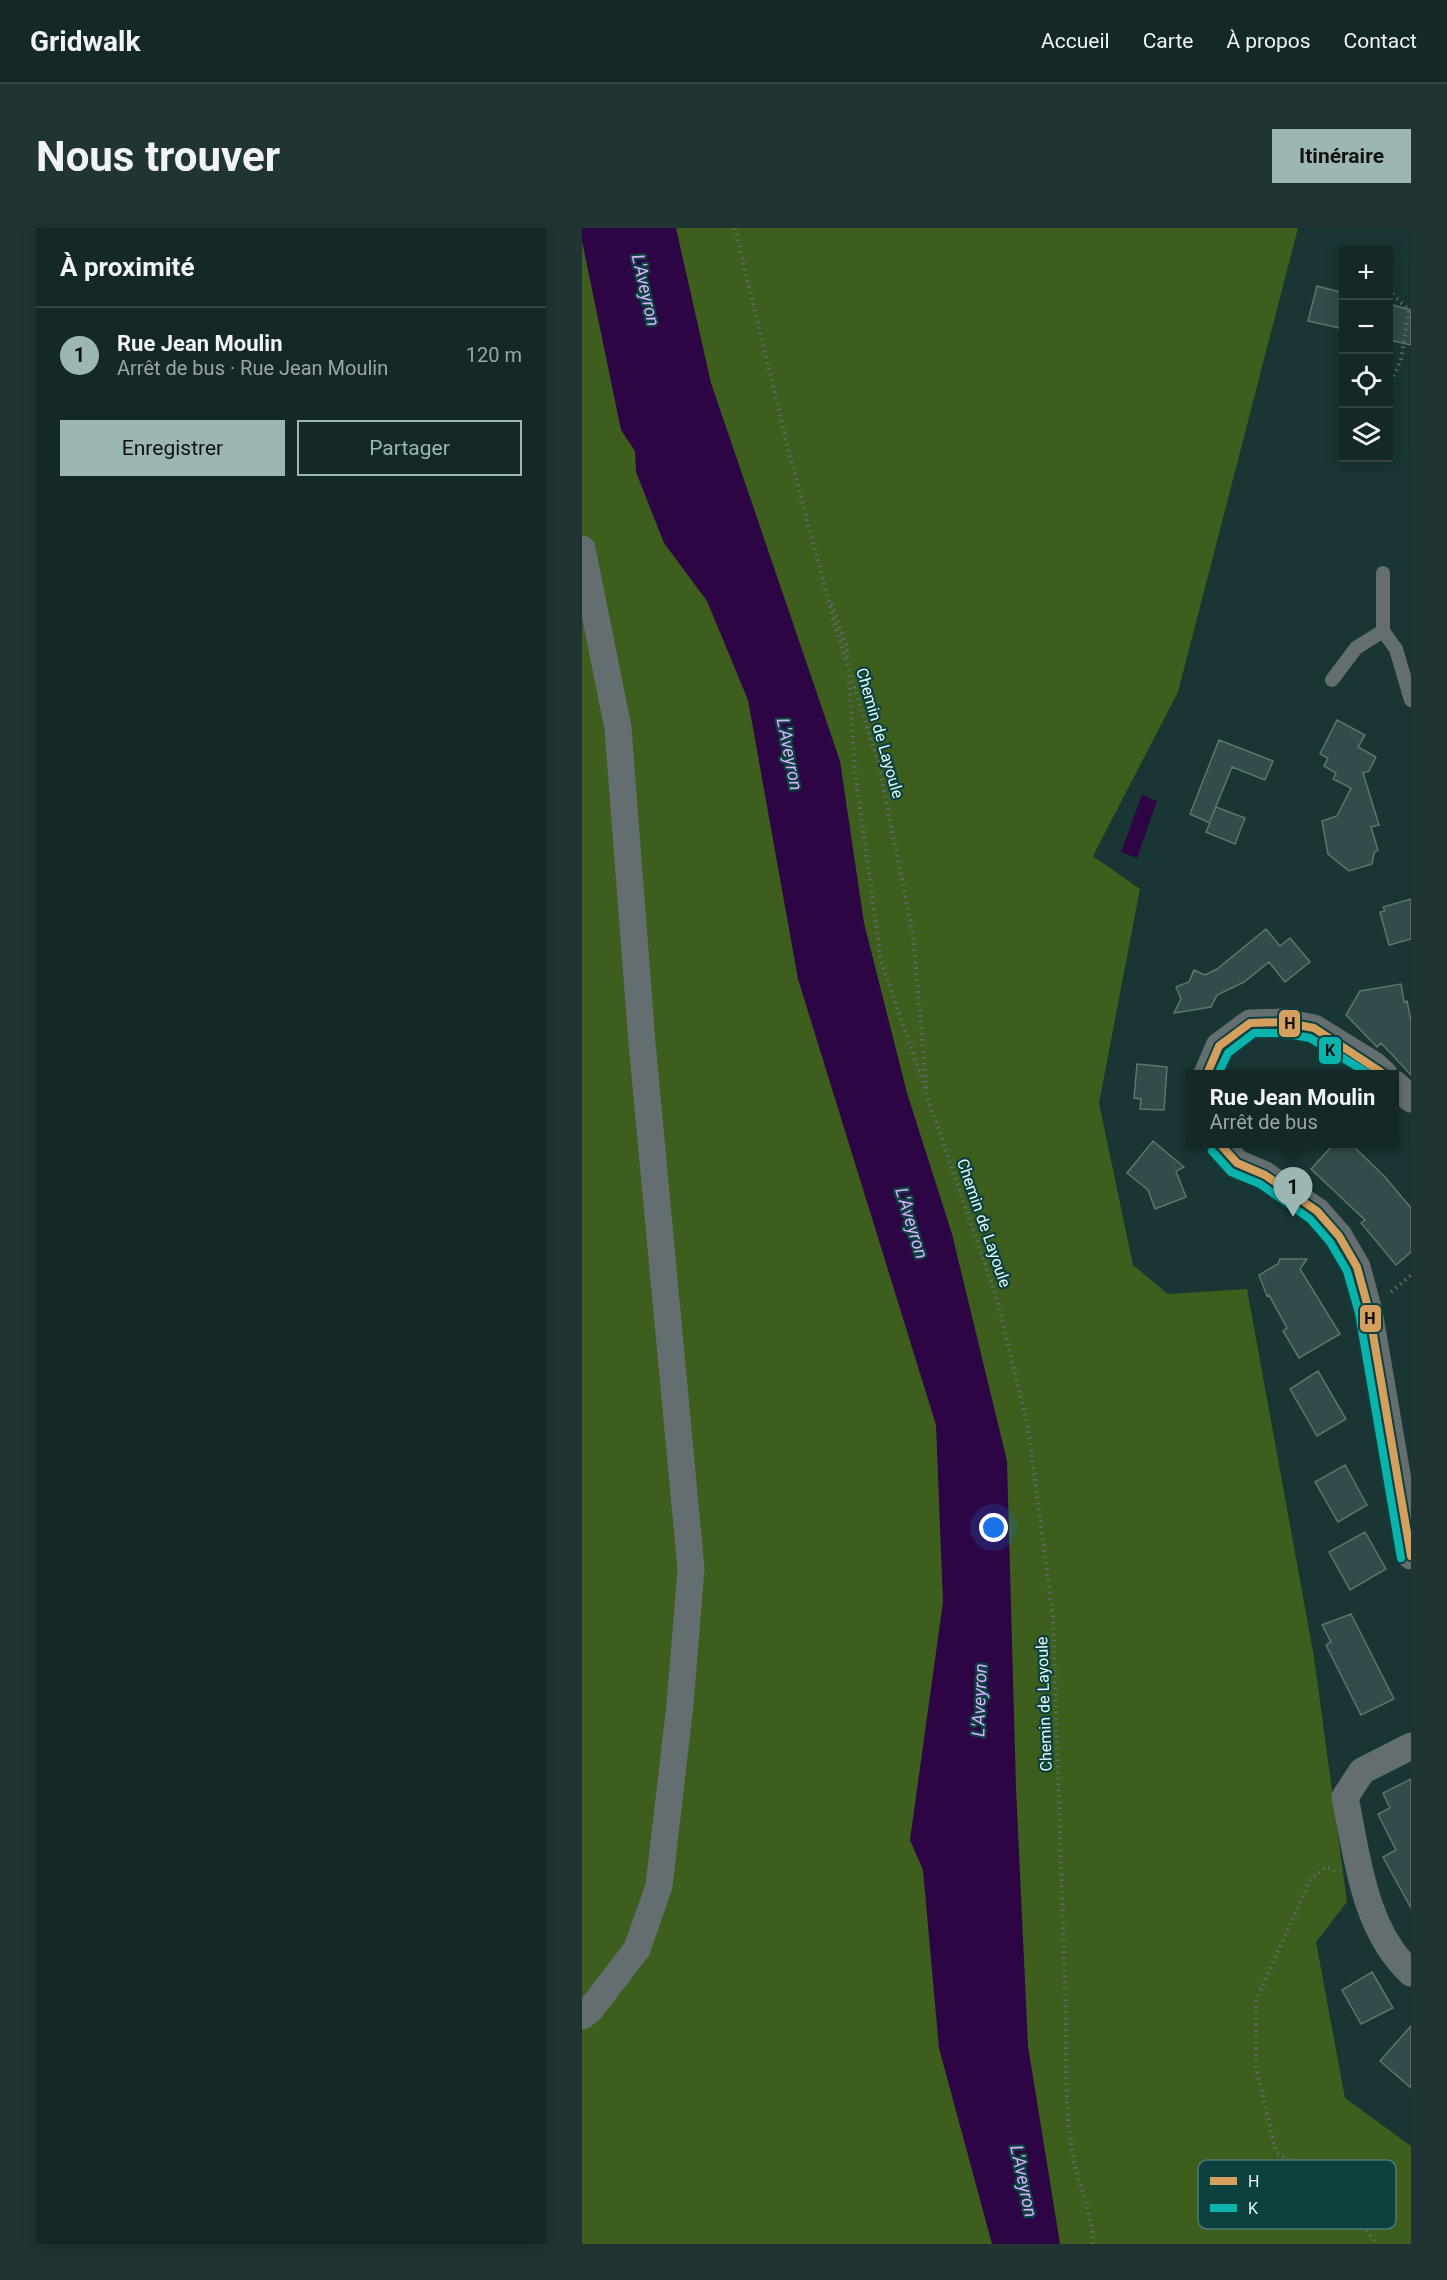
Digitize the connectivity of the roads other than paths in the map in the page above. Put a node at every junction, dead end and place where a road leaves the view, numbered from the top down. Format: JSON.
{"nodes":[{"id":1,"x":582,"y":549,"type":"edge"},
{"id":2,"x":1383,"y":573,"type":"dead end"},
{"id":3,"x":1383,"y":631,"type":"junction"},
{"id":4,"x":1332,"y":680,"type":"dead end"},
{"id":5,"x":1411,"y":700,"type":"edge"},
{"id":6,"x":1209,"y":1070,"type":"edge"},
{"id":7,"x":1380,"y":1070,"type":"edge"},
{"id":8,"x":1399,"y":1088,"type":"edge"},
{"id":9,"x":1411,"y":1099,"type":"edge"},
{"id":10,"x":1224,"y":1148,"type":"edge"},
{"id":11,"x":1411,"y":1556,"type":"edge"},
{"id":12,"x":1411,"y":1746,"type":"edge"},
{"id":13,"x":1411,"y":1973,"type":"edge"},
{"id":14,"x":582,"y":2016,"type":"edge"}],
"edges":[{"from":1,"to":14,"type":"street"},
{"from":2,"to":3,"type":"lane"},
{"from":3,"to":4,"type":"lane"},
{"from":3,"to":5,"type":"lane"},
{"from":6,"to":7,"type":"street"},
{"from":8,"to":9,"type":"street"},
{"from":10,"to":11,"type":"street"},
{"from":12,"to":13,"type":"street"}]}
